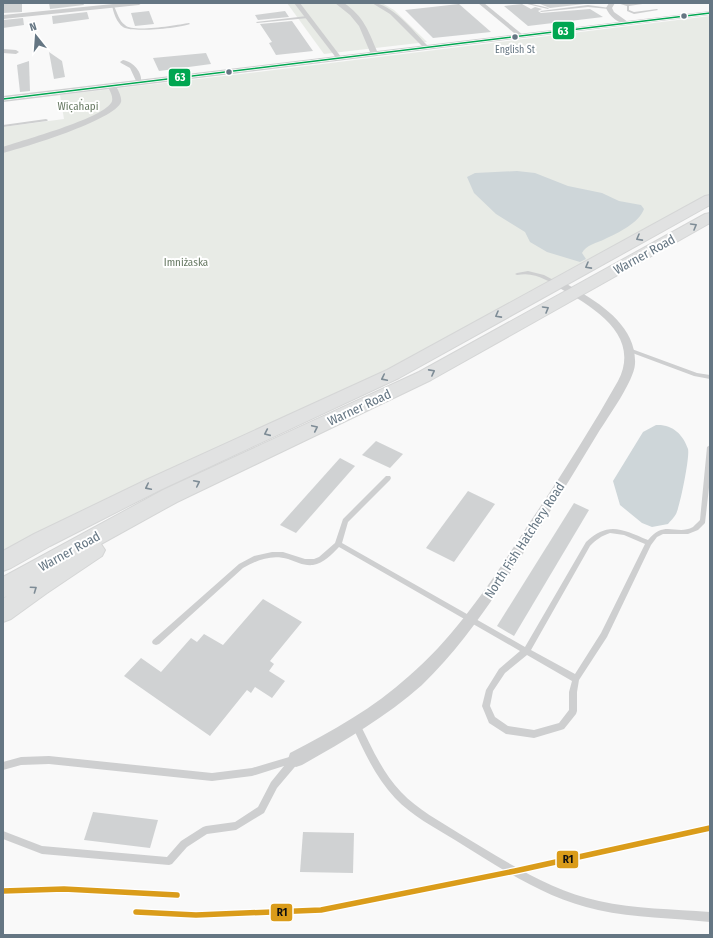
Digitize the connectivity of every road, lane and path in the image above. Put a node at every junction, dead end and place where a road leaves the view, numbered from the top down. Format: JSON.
{"nodes":[{"id":1,"x":139,"y":3,"type":"edge"},
{"id":2,"x":297,"y":3,"type":"edge"},
{"id":3,"x":339,"y":3,"type":"edge"},
{"id":4,"x":375,"y":3,"type":"edge"},
{"id":5,"x":481,"y":3,"type":"edge"},
{"id":6,"x":486,"y":3,"type":"edge"},
{"id":7,"x":524,"y":3,"type":"edge"},
{"id":8,"x":618,"y":3,"type":"edge"},
{"id":9,"x":648,"y":3,"type":"edge"},
{"id":10,"x":113,"y":4,"type":"edge"},
{"id":11,"x":611,"y":5,"type":"edge"},
{"id":12,"x":628,"y":5,"type":"junction"},
{"id":13,"x":553,"y":9,"type":"junction"},
{"id":14,"x":657,"y":10,"type":"dead end"},
{"id":15,"x":541,"y":11,"type":"dead end"},
{"id":16,"x":710,"y":13,"type":"edge"},
{"id":17,"x":3,"y":17,"type":"edge"},
{"id":18,"x":308,"y":17,"type":"junction"},
{"id":19,"x":258,"y":22,"type":"dead end"},
{"id":20,"x":626,"y":23,"type":"junction"},
{"id":21,"x":190,"y":24,"type":"dead end"},
{"id":22,"x":521,"y":36,"type":"junction"},
{"id":23,"x":426,"y":47,"type":"junction"},
{"id":24,"x":3,"y":51,"type":"edge"},
{"id":25,"x":16,"y":52,"type":"dead end"},
{"id":26,"x":375,"y":54,"type":"junction"},
{"id":27,"x":339,"y":58,"type":"junction"},
{"id":28,"x":123,"y":62,"type":"dead end"},
{"id":29,"x":139,"y":82,"type":"junction"},
{"id":30,"x":112,"y":86,"type":"junction"},
{"id":31,"x":3,"y":98,"type":"edge"},
{"id":32,"x":46,"y":120,"type":"dead end"},
{"id":33,"x":3,"y":126,"type":"edge"},
{"id":34,"x":3,"y":150,"type":"edge"},
{"id":35,"x":710,"y":199,"type":"edge"},
{"id":36,"x":710,"y":217,"type":"edge"},
{"id":37,"x":517,"y":274,"type":"dead end"},
{"id":38,"x":557,"y":283,"type":"junction"},
{"id":39,"x":574,"y":293,"type":"junction"},
{"id":40,"x":629,"y":350,"type":"junction"},
{"id":41,"x":710,"y":377,"type":"edge"},
{"id":42,"x":710,"y":447,"type":"edge"},
{"id":43,"x":388,"y":478,"type":"dead end"},
{"id":44,"x":170,"y":496,"type":"junction"},
{"id":45,"x":649,"y":543,"type":"junction"},
{"id":46,"x":338,"y":544,"type":"junction"},
{"id":47,"x":3,"y":562,"type":"edge"},
{"id":48,"x":3,"y":588,"type":"edge"},
{"id":49,"x":3,"y":612,"type":"edge"},
{"id":50,"x":470,"y":620,"type":"junction"},
{"id":51,"x":156,"y":642,"type":"dead end"},
{"id":52,"x":526,"y":651,"type":"junction"},
{"id":53,"x":576,"y":679,"type":"junction"},
{"id":54,"x":355,"y":724,"type":"junction"},
{"id":55,"x":296,"y":759,"type":"junction"},
{"id":56,"x":3,"y":766,"type":"edge"},
{"id":57,"x":3,"y":835,"type":"edge"},
{"id":58,"x":710,"y":917,"type":"edge"}],
"edges":[{"from":1,"to":10,"type":"street"},
{"from":2,"to":18,"type":"street"},
{"from":3,"to":26,"type":"street"},
{"from":4,"to":23,"type":"street"},
{"from":5,"to":6,"type":"lane"},
{"from":5,"to":22,"type":"street"},
{"from":7,"to":13,"type":"lane"},
{"from":8,"to":12,"type":"lane"},
{"from":9,"to":12,"type":"lane"},
{"from":10,"to":17,"type":"street"},
{"from":10,"to":21,"type":"lane"},
{"from":11,"to":13,"type":"lane"},
{"from":11,"to":20,"type":"street"},
{"from":12,"to":14,"type":"lane"},
{"from":13,"to":15,"type":"lane"},
{"from":16,"to":20,"type":"street"},
{"from":18,"to":19,"type":"lane"},
{"from":18,"to":27,"type":"street"},
{"from":20,"to":22,"type":"street"},
{"from":22,"to":23,"type":"street"},
{"from":23,"to":26,"type":"street"},
{"from":24,"to":25,"type":"street"},
{"from":26,"to":27,"type":"street"},
{"from":27,"to":29,"type":"street"},
{"from":28,"to":29,"type":"street"},
{"from":29,"to":30,"type":"street"},
{"from":30,"to":31,"type":"street"},
{"from":30,"to":34,"type":"street"},
{"from":32,"to":33,"type":"lane"},
{"from":35,"to":38,"type":"highway","name":"Warner Road","one_way":true},
{"from":39,"to":36,"type":"highway","name":"Warner Road","one_way":true},
{"from":37,"to":38,"type":"lane"},
{"from":38,"to":39,"type":"street","name":"North Fish Hatchery Road"},
{"from":38,"to":47,"type":"highway","name":"Warner Road","one_way":true},
{"from":39,"to":40,"type":"street","name":"North Fish Hatchery Road"},
{"from":44,"to":39,"type":"highway","name":"Warner Road","one_way":true},
{"from":40,"to":41,"type":"lane"},
{"from":40,"to":50,"type":"street","name":"North Fish Hatchery Road"},
{"from":42,"to":45,"type":"lane"},
{"from":43,"to":46,"type":"lane"},
{"from":44,"to":48,"type":"highway","name":"Warner Road"},
{"from":49,"to":44,"type":"highway","one_way":true},
{"from":45,"to":52,"type":"lane"},
{"from":45,"to":53,"type":"lane"},
{"from":46,"to":50,"type":"lane"},
{"from":46,"to":51,"type":"lane"},
{"from":50,"to":52,"type":"lane"},
{"from":50,"to":54,"type":"street","name":"North Fish Hatchery Road"},
{"from":52,"to":53,"type":"lane"},
{"from":52,"to":53,"type":"lane"},
{"from":54,"to":55,"type":"street","name":"North Fish Hatchery Road"},
{"from":54,"to":58,"type":"lane"},
{"from":55,"to":56,"type":"lane"},
{"from":55,"to":57,"type":"lane"}]}
